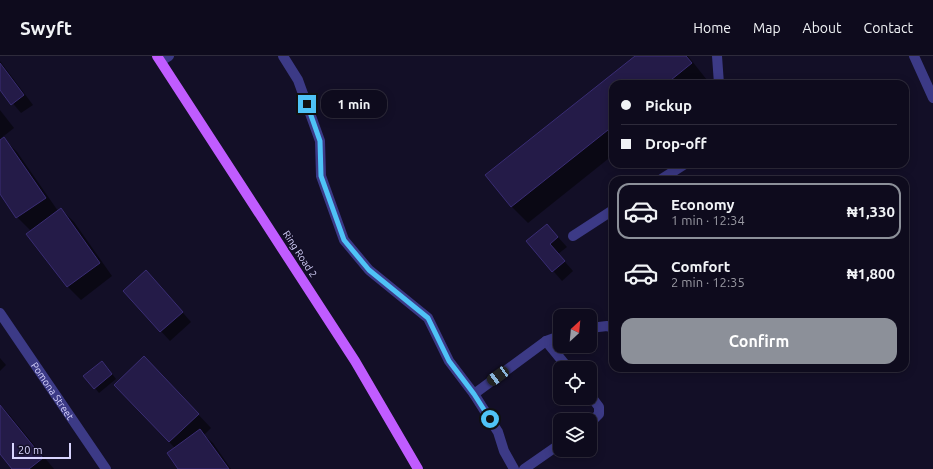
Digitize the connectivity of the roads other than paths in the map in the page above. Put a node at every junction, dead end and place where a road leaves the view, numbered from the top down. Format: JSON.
{"nodes":[{"id":1,"x":283,"y":56,"type":"edge"},
{"id":2,"x":717,"y":56,"type":"edge"},
{"id":3,"x":914,"y":56,"type":"edge"},
{"id":4,"x":162,"y":58,"type":"edge"},
{"id":5,"x":719,"y":80,"type":"edge"},
{"id":6,"x":933,"y":98,"type":"edge"},
{"id":7,"x":679,"y":168,"type":"edge"},
{"id":8,"x":666,"y":176,"type":"edge"},
{"id":9,"x":609,"y":213,"type":"edge"},
{"id":10,"x":573,"y":236,"type":"dead end"},
{"id":11,"x":0,"y":313,"type":"edge"},
{"id":12,"x":597,"y":327,"type":"edge"},
{"id":13,"x":609,"y":327,"type":"edge"},
{"id":14,"x":553,"y":338,"type":"edge"},
{"id":15,"x":546,"y":341,"type":"junction"},
{"id":16,"x":562,"y":361,"type":"edge"},
{"id":17,"x":474,"y":394,"type":"junction"},
{"id":18,"x":597,"y":404,"type":"edge"},
{"id":19,"x":597,"y":416,"type":"edge"},
{"id":20,"x":553,"y":449,"type":"edge"},
{"id":21,"x":106,"y":469,"type":"edge"},
{"id":22,"x":418,"y":469,"type":"edge"},
{"id":23,"x":514,"y":469,"type":"edge"},
{"id":24,"x":524,"y":469,"type":"edge"}],
"edges":[{"from":1,"to":17,"type":"street"},
{"from":2,"to":5,"type":"street"},
{"from":3,"to":6,"type":"street"},
{"from":4,"to":22,"type":"main road","name":"Ring Road 2"},
{"from":7,"to":8,"type":"street"},
{"from":9,"to":10,"type":"street"},
{"from":11,"to":21,"type":"street","name":"Pomona Street"},
{"from":12,"to":13,"type":"street"},
{"from":14,"to":15,"type":"street"},
{"from":15,"to":16,"type":"street"},
{"from":15,"to":17,"type":"street"},
{"from":17,"to":23,"type":"street"},
{"from":18,"to":19,"type":"street"},
{"from":20,"to":24,"type":"street"}]}
